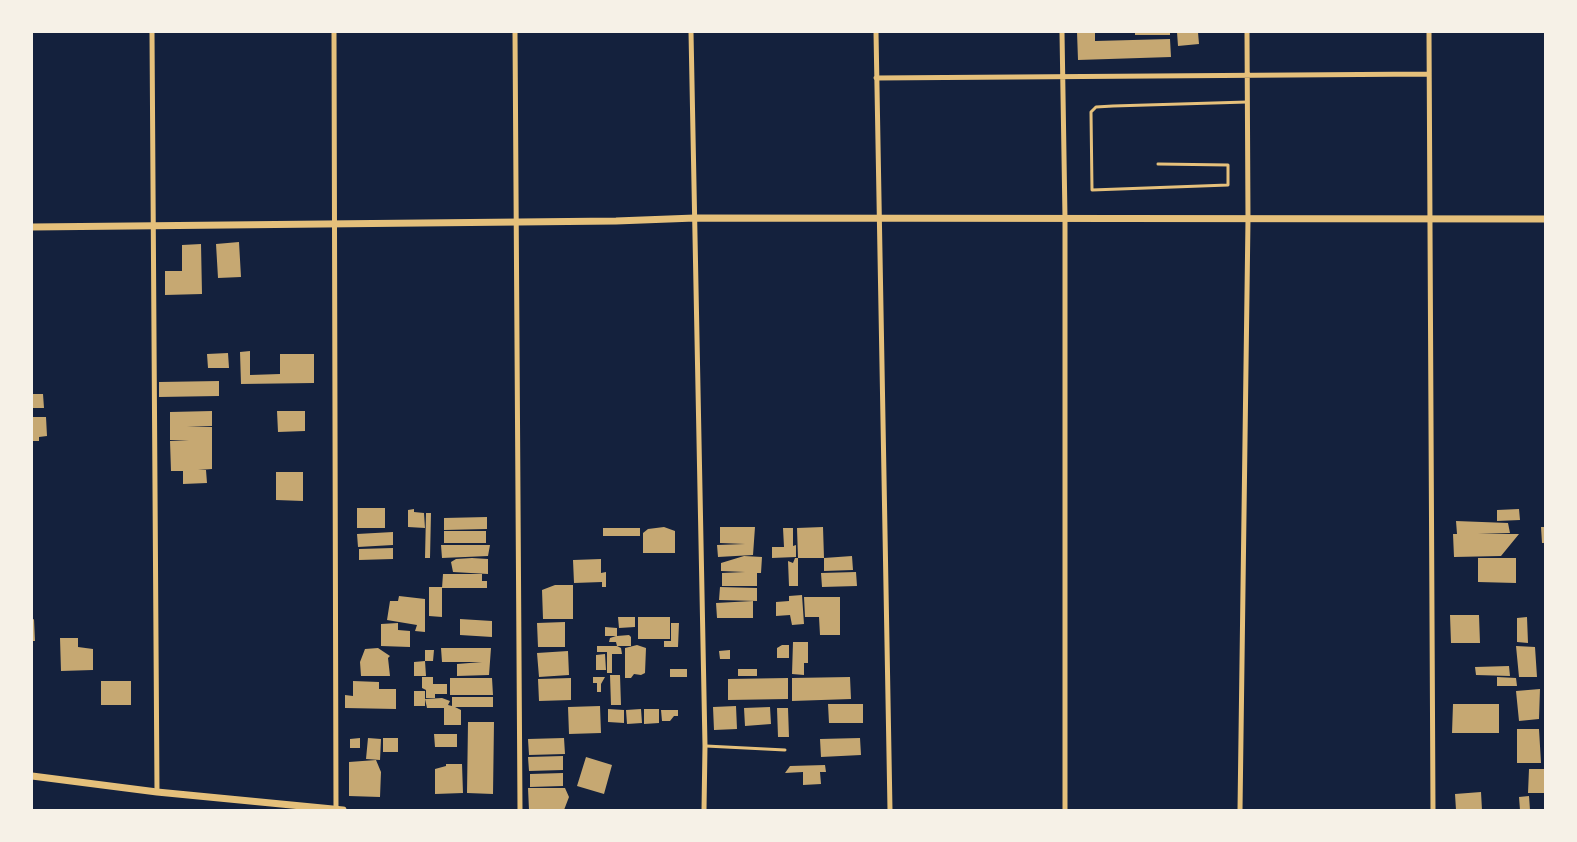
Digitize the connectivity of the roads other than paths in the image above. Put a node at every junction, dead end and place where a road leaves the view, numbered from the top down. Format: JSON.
{"nodes":[{"id":1,"x":152,"y":32,"type":"edge"},
{"id":2,"x":334,"y":32,"type":"edge"},
{"id":3,"x":515,"y":32,"type":"edge"},
{"id":4,"x":691,"y":32,"type":"edge"},
{"id":5,"x":876,"y":32,"type":"edge"},
{"id":6,"x":1062,"y":32,"type":"edge"},
{"id":7,"x":1246,"y":32,"type":"edge"},
{"id":8,"x":1429,"y":32,"type":"edge"},
{"id":9,"x":1429,"y":74,"type":"junction"},
{"id":10,"x":1247,"y":76,"type":"junction"},
{"id":11,"x":1063,"y":77,"type":"junction"},
{"id":12,"x":876,"y":78,"type":"junction"},
{"id":13,"x":1246,"y":102,"type":"junction"},
{"id":14,"x":1158,"y":164,"type":"dead end"},
{"id":15,"x":695,"y":218,"type":"junction"},
{"id":16,"x":879,"y":218,"type":"junction"},
{"id":17,"x":1065,"y":218,"type":"junction"},
{"id":18,"x":1248,"y":219,"type":"junction"},
{"id":19,"x":1545,"y":219,"type":"edge"},
{"id":20,"x":1430,"y":221,"type":"junction"},
{"id":21,"x":516,"y":222,"type":"junction"},
{"id":22,"x":335,"y":224,"type":"junction"},
{"id":23,"x":152,"y":226,"type":"junction"},
{"id":24,"x":32,"y":227,"type":"edge"},
{"id":25,"x":705,"y":746,"type":"junction"},
{"id":26,"x":785,"y":750,"type":"dead end"},
{"id":27,"x":32,"y":776,"type":"edge"},
{"id":28,"x":157,"y":792,"type":"junction"},
{"id":29,"x":336,"y":810,"type":"edge"},
{"id":30,"x":343,"y":810,"type":"edge"},
{"id":31,"x":520,"y":810,"type":"edge"},
{"id":32,"x":704,"y":810,"type":"edge"},
{"id":33,"x":890,"y":810,"type":"edge"},
{"id":34,"x":1065,"y":810,"type":"edge"},
{"id":35,"x":1240,"y":810,"type":"edge"},
{"id":36,"x":1433,"y":810,"type":"edge"}],
"edges":[{"from":1,"to":23,"type":"street"},
{"from":2,"to":22,"type":"street"},
{"from":3,"to":21,"type":"street"},
{"from":4,"to":15,"type":"street"},
{"from":5,"to":12,"type":"street"},
{"from":6,"to":11,"type":"street"},
{"from":7,"to":10,"type":"street"},
{"from":8,"to":9,"type":"street"},
{"from":9,"to":10,"type":"street"},
{"from":9,"to":20,"type":"street"},
{"from":10,"to":11,"type":"street"},
{"from":10,"to":13,"type":"street"},
{"from":11,"to":12,"type":"street"},
{"from":11,"to":17,"type":"street"},
{"from":12,"to":16,"type":"street"},
{"from":13,"to":14,"type":"lane"},
{"from":13,"to":18,"type":"street"},
{"from":15,"to":16,"type":"street"},
{"from":15,"to":21,"type":"street"},
{"from":15,"to":25,"type":"street"},
{"from":16,"to":17,"type":"street"},
{"from":16,"to":33,"type":"street"},
{"from":17,"to":18,"type":"street"},
{"from":17,"to":34,"type":"street"},
{"from":18,"to":20,"type":"street"},
{"from":18,"to":35,"type":"street"},
{"from":19,"to":20,"type":"street"},
{"from":20,"to":36,"type":"street"},
{"from":21,"to":22,"type":"street"},
{"from":21,"to":31,"type":"street"},
{"from":22,"to":23,"type":"street"},
{"from":22,"to":29,"type":"street"},
{"from":23,"to":24,"type":"street"},
{"from":23,"to":28,"type":"street"},
{"from":25,"to":26,"type":"lane"},
{"from":25,"to":32,"type":"street"},
{"from":27,"to":28,"type":"street"},
{"from":28,"to":29,"type":"street"},
{"from":29,"to":30,"type":"street"}]}
